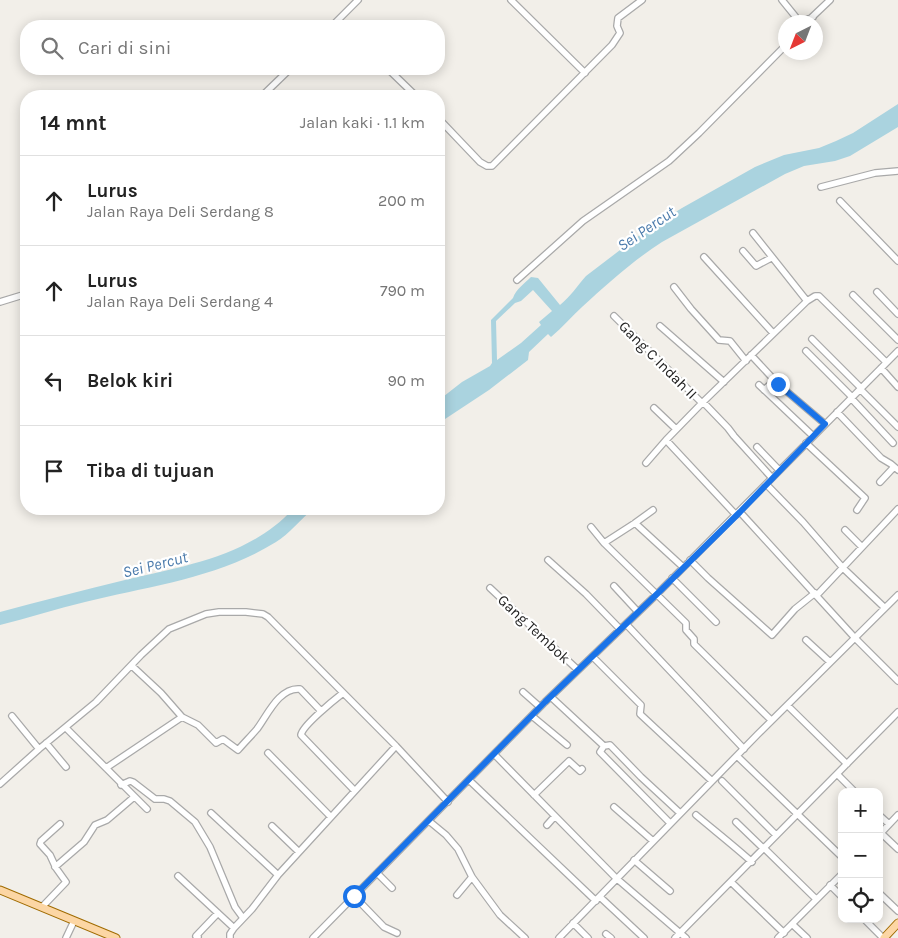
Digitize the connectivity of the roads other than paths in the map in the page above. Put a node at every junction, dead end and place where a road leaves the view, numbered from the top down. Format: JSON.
{"nodes":[{"id":1,"x":358,"y":0,"type":"edge"},
{"id":2,"x":511,"y":0,"type":"edge"},
{"id":3,"x":642,"y":0,"type":"edge"},
{"id":4,"x":782,"y":0,"type":"edge"},
{"id":5,"x":830,"y":0,"type":"edge"},
{"id":6,"x":795,"y":15,"type":"edge"},
{"id":7,"x":815,"y":15,"type":"edge"},
{"id":8,"x":338,"y":20,"type":"edge"},
{"id":9,"x":778,"y":53,"type":"edge"},
{"id":10,"x":584,"y":73,"type":"junction"},
{"id":11,"x":284,"y":75,"type":"edge"},
{"id":12,"x":394,"y":75,"type":"edge"},
{"id":13,"x":268,"y":90,"type":"edge"},
{"id":14,"x":410,"y":90,"type":"edge"},
{"id":15,"x":445,"y":125,"type":"edge"},
{"id":16,"x":898,"y":171,"type":"edge"},
{"id":17,"x":821,"y":187,"type":"dead end"},
{"id":18,"x":840,"y":201,"type":"dead end"},
{"id":19,"x":752,"y":234,"type":"dead end"},
{"id":20,"x":743,"y":250,"type":"dead end"},
{"id":21,"x":704,"y":257,"type":"dead end"},
{"id":22,"x":771,"y":258,"type":"junction"},
{"id":23,"x":898,"y":261,"type":"edge"},
{"id":24,"x":517,"y":280,"type":"dead end"},
{"id":25,"x":674,"y":287,"type":"dead end"},
{"id":26,"x":877,"y":292,"type":"dead end"},
{"id":27,"x":853,"y":295,"type":"dead end"},
{"id":28,"x":20,"y":296,"type":"edge"},
{"id":29,"x":0,"y":302,"type":"edge"},
{"id":30,"x":807,"y":302,"type":"junction"},
{"id":31,"x":898,"y":314,"type":"edge"},
{"id":32,"x":614,"y":316,"type":"dead end"},
{"id":33,"x":660,"y":326,"type":"dead end"},
{"id":34,"x":773,"y":333,"type":"junction"},
{"id":35,"x":812,"y":339,"type":"dead end"},
{"id":36,"x":898,"y":340,"type":"edge"},
{"id":37,"x":898,"y":350,"type":"edge"},
{"id":38,"x":806,"y":351,"type":"dead end"},
{"id":39,"x":751,"y":355,"type":"junction"},
{"id":40,"x":746,"y":361,"type":"junction"},
{"id":41,"x":886,"y":362,"type":"junction"},
{"id":42,"x":881,"y":368,"type":"junction"},
{"id":43,"x":775,"y":380,"type":"junction"},
{"id":44,"x":724,"y":382,"type":"junction"},
{"id":45,"x":759,"y":385,"type":"dead end"},
{"id":46,"x":898,"y":387,"type":"edge"},
{"id":47,"x":860,"y":389,"type":"junction"},
{"id":48,"x":764,"y":390,"type":"junction"},
{"id":49,"x":851,"y":398,"type":"junction"},
{"id":50,"x":702,"y":402,"type":"junction"},
{"id":51,"x":654,"y":408,"type":"dead end"},
{"id":52,"x":837,"y":412,"type":"junction"},
{"id":53,"x":825,"y":424,"type":"junction"},
{"id":54,"x":898,"y":427,"type":"edge"},
{"id":55,"x":676,"y":430,"type":"junction"},
{"id":56,"x":813,"y":436,"type":"junction"},
{"id":57,"x":666,"y":440,"type":"junction"},
{"id":58,"x":806,"y":443,"type":"junction"},
{"id":59,"x":893,"y":443,"type":"dead end"},
{"id":60,"x":757,"y":447,"type":"dead end"},
{"id":61,"x":646,"y":463,"type":"dead end"},
{"id":62,"x":896,"y":468,"type":"edge"},
{"id":63,"x":779,"y":470,"type":"junction"},
{"id":64,"x":772,"y":478,"type":"junction"},
{"id":65,"x":880,"y":482,"type":"dead end"},
{"id":66,"x":766,"y":484,"type":"junction"},
{"id":67,"x":898,"y":509,"type":"edge"},
{"id":68,"x":653,"y":510,"type":"dead end"},
{"id":69,"x":857,"y":510,"type":"dead end"},
{"id":70,"x":738,"y":513,"type":"junction"},
{"id":71,"x":635,"y":523,"type":"junction"},
{"id":72,"x":591,"y":527,"type":"dead end"},
{"id":73,"x":845,"y":530,"type":"dead end"},
{"id":74,"x":604,"y":543,"type":"junction"},
{"id":75,"x":862,"y":547,"type":"junction"},
{"id":76,"x":548,"y":560,"type":"dead end"},
{"id":77,"x":690,"y":560,"type":"junction"},
{"id":78,"x":683,"y":567,"type":"junction"},
{"id":79,"x":843,"y":568,"type":"junction"},
{"id":80,"x":672,"y":578,"type":"junction"},
{"id":81,"x":614,"y":586,"type":"dead end"},
{"id":82,"x":490,"y":588,"type":"dead end"},
{"id":83,"x":657,"y":594,"type":"junction"},
{"id":84,"x":816,"y":594,"type":"junction"},
{"id":85,"x":898,"y":595,"type":"edge"},
{"id":86,"x":885,"y":608,"type":"junction"},
{"id":87,"x":638,"y":612,"type":"junction"},
{"id":88,"x":716,"y":622,"type":"dead end"},
{"id":89,"x":626,"y":624,"type":"junction"},
{"id":90,"x":620,"y":630,"type":"junction"},
{"id":91,"x":855,"y":638,"type":"junction"},
{"id":92,"x":806,"y":640,"type":"dead end"},
{"id":93,"x":593,"y":657,"type":"junction"},
{"id":94,"x":830,"y":662,"type":"junction"},
{"id":95,"x":132,"y":666,"type":"junction"},
{"id":96,"x":578,"y":670,"type":"junction"},
{"id":97,"x":898,"y":681,"type":"edge"},
{"id":98,"x":523,"y":692,"type":"dead end"},
{"id":99,"x":343,"y":693,"type":"junction"},
{"id":100,"x":551,"y":697,"type":"junction"},
{"id":101,"x":788,"y":706,"type":"junction"},
{"id":102,"x":540,"y":707,"type":"junction"},
{"id":103,"x":321,"y":711,"type":"junction"},
{"id":104,"x":898,"y":712,"type":"edge"},
{"id":105,"x":12,"y":716,"type":"dead end"},
{"id":106,"x":532,"y":716,"type":"junction"},
{"id":107,"x":182,"y":717,"type":"junction"},
{"id":108,"x":771,"y":720,"type":"junction"},
{"id":109,"x":66,"y":728,"type":"junction"},
{"id":110,"x":46,"y":743,"type":"junction"},
{"id":111,"x":567,"y":745,"type":"dead end"},
{"id":112,"x":396,"y":746,"type":"junction"},
{"id":113,"x":604,"y":746,"type":"junction"},
{"id":114,"x":39,"y":749,"type":"junction"},
{"id":115,"x":744,"y":749,"type":"junction"},
{"id":116,"x":268,"y":753,"type":"dead end"},
{"id":117,"x":494,"y":754,"type":"junction"},
{"id":118,"x":737,"y":756,"type":"junction"},
{"id":119,"x":847,"y":764,"type":"junction"},
{"id":120,"x":66,"y":767,"type":"dead end"},
{"id":121,"x":106,"y":768,"type":"junction"},
{"id":122,"x":582,"y":769,"type":"dead end"},
{"id":123,"x":837,"y":774,"type":"junction"},
{"id":124,"x":470,"y":780,"type":"junction"},
{"id":125,"x":1,"y":781,"type":"edge"},
{"id":126,"x":712,"y":781,"type":"junction"},
{"id":127,"x":722,"y":781,"type":"dead end"},
{"id":128,"x":122,"y":785,"type":"junction"},
{"id":129,"x":851,"y":788,"type":"edge"},
{"id":130,"x":354,"y":790,"type":"junction"},
{"id":131,"x":534,"y":795,"type":"junction"},
{"id":132,"x":134,"y":797,"type":"junction"},
{"id":133,"x":450,"y":801,"type":"junction"},
{"id":134,"x":614,"y":807,"type":"dead end"},
{"id":135,"x":146,"y":809,"type":"dead end"},
{"id":136,"x":211,"y":813,"type":"dead end"},
{"id":137,"x":680,"y":813,"type":"junction"},
{"id":138,"x":798,"y":814,"type":"junction"},
{"id":139,"x":696,"y":815,"type":"dead end"},
{"id":140,"x":898,"y":815,"type":"edge"},
{"id":141,"x":330,"y":816,"type":"junction"},
{"id":142,"x":555,"y":816,"type":"junction"},
{"id":143,"x":883,"y":819,"type":"edge"},
{"id":144,"x":430,"y":821,"type":"junction"},
{"id":145,"x":736,"y":822,"type":"dead end"},
{"id":146,"x":670,"y":823,"type":"junction"},
{"id":147,"x":60,"y":824,"type":"dead end"},
{"id":148,"x":889,"y":824,"type":"junction"},
{"id":149,"x":548,"y":825,"type":"dead end"},
{"id":150,"x":272,"y":826,"type":"dead end"},
{"id":151,"x":881,"y":833,"type":"edge"},
{"id":152,"x":776,"y":835,"type":"junction"},
{"id":153,"x":883,"y":836,"type":"edge"},
{"id":154,"x":653,"y":841,"type":"junction"},
{"id":155,"x":764,"y":848,"type":"junction"},
{"id":156,"x":898,"y":849,"type":"edge"},
{"id":157,"x":299,"y":852,"type":"junction"},
{"id":158,"x":838,"y":853,"type":"edge"},
{"id":159,"x":634,"y":860,"type":"junction"},
{"id":160,"x":752,"y":862,"type":"junction"},
{"id":161,"x":55,"y":867,"type":"junction"},
{"id":162,"x":377,"y":873,"type":"junction"},
{"id":163,"x":278,"y":875,"type":"junction"},
{"id":164,"x":178,"y":876,"type":"dead end"},
{"id":165,"x":472,"y":877,"type":"junction"},
{"id":166,"x":616,"y":878,"type":"junction"},
{"id":167,"x":838,"y":878,"type":"edge"},
{"id":168,"x":731,"y":882,"type":"junction"},
{"id":169,"x":830,"y":885,"type":"junction"},
{"id":170,"x":392,"y":888,"type":"dead end"},
{"id":171,"x":0,"y":890,"type":"edge"},
{"id":172,"x":670,"y":891,"type":"dead end"},
{"id":173,"x":838,"y":893,"type":"edge"},
{"id":174,"x":457,"y":895,"type":"dead end"},
{"id":175,"x":354,"y":896,"type":"junction"},
{"id":176,"x":883,"y":897,"type":"edge"},
{"id":177,"x":598,"y":899,"type":"junction"},
{"id":178,"x":816,"y":899,"type":"junction"},
{"id":179,"x":42,"y":907,"type":"junction"},
{"id":180,"x":898,"y":911,"type":"edge"},
{"id":181,"x":218,"y":914,"type":"junction"},
{"id":182,"x":243,"y":918,"type":"junction"},
{"id":183,"x":74,"y":921,"type":"junction"},
{"id":184,"x":573,"y":923,"type":"junction"},
{"id":185,"x":868,"y":923,"type":"edge"},
{"id":186,"x":898,"y":923,"type":"edge"},
{"id":187,"x":792,"y":924,"type":"junction"},
{"id":188,"x":234,"y":928,"type":"junction"},
{"id":189,"x":397,"y":933,"type":"dead end"},
{"id":190,"x":680,"y":933,"type":"junction"},
{"id":191,"x":784,"y":933,"type":"junction"},
{"id":192,"x":66,"y":938,"type":"edge"},
{"id":193,"x":116,"y":938,"type":"edge"},
{"id":194,"x":198,"y":938,"type":"edge"},
{"id":195,"x":230,"y":938,"type":"edge"},
{"id":196,"x":313,"y":938,"type":"edge"},
{"id":197,"x":525,"y":938,"type":"edge"},
{"id":198,"x":559,"y":938,"type":"edge"},
{"id":199,"x":588,"y":938,"type":"edge"},
{"id":200,"x":644,"y":938,"type":"edge"},
{"id":201,"x":675,"y":938,"type":"edge"},
{"id":202,"x":686,"y":938,"type":"edge"},
{"id":203,"x":778,"y":938,"type":"edge"},
{"id":204,"x":807,"y":938,"type":"edge"},
{"id":205,"x":884,"y":938,"type":"edge"}],
"edges":[{"from":1,"to":8,"type":"street"},
{"from":2,"to":10,"type":"street"},
{"from":3,"to":10,"type":"street"},
{"from":4,"to":6,"type":"street"},
{"from":5,"to":7,"type":"street"},
{"from":9,"to":24,"type":"street"},
{"from":10,"to":15,"type":"street"},
{"from":11,"to":13,"type":"street"},
{"from":12,"to":14,"type":"street"},
{"from":16,"to":17,"type":"street"},
{"from":18,"to":23,"type":"street"},
{"from":19,"to":22,"type":"street"},
{"from":20,"to":22,"type":"street"},
{"from":21,"to":34,"type":"street"},
{"from":22,"to":30,"type":"street"},
{"from":25,"to":40,"type":"street"},
{"from":26,"to":31,"type":"street"},
{"from":27,"to":36,"type":"street"},
{"from":28,"to":29,"type":"street"},
{"from":30,"to":34,"type":"street"},
{"from":30,"to":41,"type":"street"},
{"from":32,"to":50,"type":"street","name":"Gang C Indah II"},
{"from":33,"to":44,"type":"street"},
{"from":34,"to":39,"type":"street"},
{"from":35,"to":47,"type":"street"},
{"from":37,"to":41,"type":"street"},
{"from":38,"to":49,"type":"street"},
{"from":39,"to":40,"type":"street"},
{"from":39,"to":43,"type":"street"},
{"from":40,"to":44,"type":"street"},
{"from":41,"to":42,"type":"street"},
{"from":42,"to":46,"type":"street"},
{"from":42,"to":47,"type":"street"},
{"from":43,"to":48,"type":"street"},
{"from":43,"to":53,"type":"street"},
{"from":44,"to":50,"type":"street"},
{"from":45,"to":48,"type":"street"},
{"from":47,"to":49,"type":"street"},
{"from":47,"to":54,"type":"street"},
{"from":48,"to":56,"type":"street"},
{"from":49,"to":52,"type":"street"},
{"from":49,"to":59,"type":"street"},
{"from":50,"to":55,"type":"street"},
{"from":50,"to":64,"type":"street","name":"Gang C Indah II"},
{"from":51,"to":55,"type":"street"},
{"from":52,"to":53,"type":"street"},
{"from":52,"to":62,"type":"street"},
{"from":53,"to":56,"type":"street"},
{"from":55,"to":57,"type":"street"},
{"from":56,"to":58,"type":"street"},
{"from":57,"to":61,"type":"street"},
{"from":57,"to":70,"type":"street"},
{"from":58,"to":63,"type":"street"},
{"from":58,"to":69,"type":"street"},
{"from":60,"to":63,"type":"street"},
{"from":62,"to":65,"type":"street"},
{"from":63,"to":64,"type":"street"},
{"from":64,"to":66,"type":"street"},
{"from":66,"to":70,"type":"street"},
{"from":66,"to":79,"type":"street"},
{"from":67,"to":75,"type":"street"},
{"from":68,"to":71,"type":"street"},
{"from":70,"to":77,"type":"street"},
{"from":70,"to":84,"type":"street"},
{"from":71,"to":74,"type":"street"},
{"from":71,"to":78,"type":"street"},
{"from":72,"to":74,"type":"street"},
{"from":73,"to":75,"type":"street"},
{"from":74,"to":83,"type":"street"},
{"from":75,"to":79,"type":"street"},
{"from":76,"to":90,"type":"street"},
{"from":77,"to":78,"type":"street"},
{"from":77,"to":84,"type":"street"},
{"from":78,"to":80,"type":"street"},
{"from":79,"to":84,"type":"street"},
{"from":79,"to":86,"type":"street"},
{"from":80,"to":83,"type":"street"},
{"from":80,"to":88,"type":"street"},
{"from":81,"to":87,"type":"street"},
{"from":82,"to":96,"type":"street","name":"Gang Tembok"},
{"from":83,"to":87,"type":"street"},
{"from":83,"to":108,"type":"street"},
{"from":84,"to":91,"type":"street"},
{"from":85,"to":86,"type":"street"},
{"from":86,"to":91,"type":"street"},
{"from":87,"to":89,"type":"street"},
{"from":89,"to":90,"type":"street"},
{"from":89,"to":115,"type":"street"},
{"from":90,"to":93,"type":"street"},
{"from":91,"to":94,"type":"street"},
{"from":91,"to":97,"type":"street"},
{"from":92,"to":94,"type":"street"},
{"from":93,"to":96,"type":"street"},
{"from":93,"to":126,"type":"street"},
{"from":94,"to":101,"type":"street"},
{"from":95,"to":99,"type":"street"},
{"from":95,"to":107,"type":"street"},
{"from":95,"to":109,"type":"street"},
{"from":96,"to":100,"type":"street"},
{"from":98,"to":102,"type":"street"},
{"from":99,"to":103,"type":"street"},
{"from":99,"to":112,"type":"street"},
{"from":100,"to":102,"type":"street"},
{"from":100,"to":113,"type":"street"},
{"from":101,"to":108,"type":"street"},
{"from":101,"to":119,"type":"street"},
{"from":102,"to":106,"type":"street"},
{"from":103,"to":107,"type":"street"},
{"from":103,"to":130,"type":"street"},
{"from":104,"to":119,"type":"street"},
{"from":105,"to":114,"type":"street"},
{"from":106,"to":111,"type":"street"},
{"from":106,"to":117,"type":"street"},
{"from":107,"to":121,"type":"street"},
{"from":108,"to":115,"type":"street"},
{"from":109,"to":110,"type":"street"},
{"from":109,"to":121,"type":"street"},
{"from":110,"to":114,"type":"street"},
{"from":110,"to":120,"type":"street"},
{"from":112,"to":130,"type":"street"},
{"from":112,"to":133,"type":"street"},
{"from":113,"to":137,"type":"street"},
{"from":113,"to":146,"type":"street"},
{"from":114,"to":125,"type":"street"},
{"from":115,"to":118,"type":"street"},
{"from":116,"to":141,"type":"street"},
{"from":117,"to":124,"type":"street"},
{"from":117,"to":131,"type":"street"},
{"from":118,"to":126,"type":"street"},
{"from":118,"to":138,"type":"street"},
{"from":119,"to":123,"type":"street"},
{"from":121,"to":128,"type":"street"},
{"from":122,"to":131,"type":"street"},
{"from":123,"to":129,"type":"street"},
{"from":123,"to":138,"type":"street"},
{"from":124,"to":133,"type":"street"},
{"from":124,"to":177,"type":"street"},
{"from":126,"to":137,"type":"street"},
{"from":127,"to":152,"type":"street"},
{"from":128,"to":132,"type":"street"},
{"from":128,"to":182,"type":"street"},
{"from":130,"to":141,"type":"street"},
{"from":131,"to":142,"type":"street"},
{"from":132,"to":135,"type":"street"},
{"from":132,"to":161,"type":"street"},
{"from":133,"to":144,"type":"street"},
{"from":134,"to":154,"type":"street"},
{"from":136,"to":163,"type":"street"},
{"from":137,"to":146,"type":"street"},
{"from":138,"to":152,"type":"street"},
{"from":138,"to":158,"type":"street"},
{"from":139,"to":160,"type":"street"},
{"from":140,"to":148,"type":"street"},
{"from":141,"to":157,"type":"street"},
{"from":142,"to":149,"type":"street"},
{"from":142,"to":166,"type":"street"},
{"from":143,"to":148,"type":"street"},
{"from":144,"to":162,"type":"street"},
{"from":144,"to":165,"type":"street"},
{"from":145,"to":155,"type":"street"},
{"from":146,"to":154,"type":"street"},
{"from":147,"to":161,"type":"street"},
{"from":148,"to":151,"type":"street"},
{"from":150,"to":157,"type":"street"},
{"from":152,"to":155,"type":"street"},
{"from":153,"to":156,"type":"street"},
{"from":154,"to":159,"type":"street"},
{"from":155,"to":160,"type":"street"},
{"from":155,"to":178,"type":"street"},
{"from":157,"to":163,"type":"street"},
{"from":159,"to":166,"type":"street"},
{"from":159,"to":172,"type":"street"},
{"from":160,"to":168,"type":"street"},
{"from":161,"to":179,"type":"street"},
{"from":162,"to":170,"type":"street"},
{"from":162,"to":175,"type":"street"},
{"from":163,"to":182,"type":"street"},
{"from":164,"to":181,"type":"street"},
{"from":165,"to":174,"type":"street"},
{"from":165,"to":197,"type":"street"},
{"from":166,"to":177,"type":"street"},
{"from":166,"to":190,"type":"street"},
{"from":167,"to":169,"type":"street"},
{"from":168,"to":190,"type":"street"},
{"from":168,"to":191,"type":"street"},
{"from":169,"to":173,"type":"street"},
{"from":169,"to":178,"type":"street"},
{"from":171,"to":179,"type":"main road"},
{"from":175,"to":189,"type":"street"},
{"from":175,"to":196,"type":"street"},
{"from":176,"to":180,"type":"street"},
{"from":177,"to":184,"type":"street"},
{"from":177,"to":200,"type":"street"},
{"from":178,"to":187,"type":"street"},
{"from":179,"to":183,"type":"main road"},
{"from":181,"to":188,"type":"street"},
{"from":181,"to":194,"type":"street"},
{"from":182,"to":188,"type":"street"},
{"from":183,"to":192,"type":"street"},
{"from":183,"to":193,"type":"main road"},
{"from":184,"to":198,"type":"street"},
{"from":184,"to":199,"type":"street"},
{"from":185,"to":205,"type":"street"},
{"from":186,"to":205,"type":"main road"},
{"from":187,"to":191,"type":"street"},
{"from":187,"to":204,"type":"street"},
{"from":188,"to":195,"type":"street"},
{"from":190,"to":201,"type":"street"},
{"from":190,"to":202,"type":"street"},
{"from":191,"to":203,"type":"street"}]}
